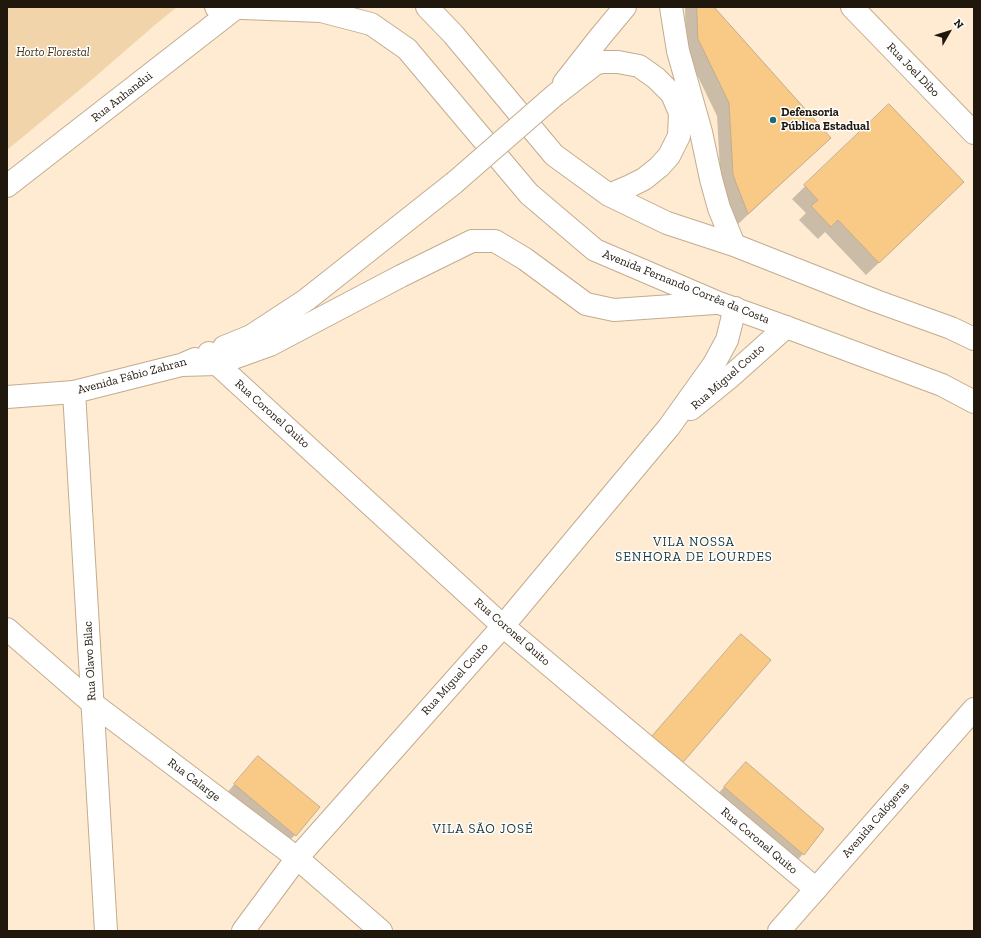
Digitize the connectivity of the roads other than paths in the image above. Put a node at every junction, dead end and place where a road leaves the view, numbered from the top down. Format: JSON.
{"nodes":[{"id":1,"x":230,"y":7,"type":"edge"},
{"id":2,"x":427,"y":7,"type":"edge"},
{"id":3,"x":625,"y":7,"type":"edge"},
{"id":4,"x":671,"y":7,"type":"edge"},
{"id":5,"x":852,"y":7,"type":"edge"},
{"id":6,"x":555,"y":95,"type":"junction"},
{"id":7,"x":974,"y":133,"type":"edge"},
{"id":8,"x":7,"y":186,"type":"edge"},
{"id":9,"x":609,"y":195,"type":"junction"},
{"id":10,"x":734,"y":245,"type":"junction"},
{"id":11,"x":727,"y":306,"type":"junction"},
{"id":12,"x":786,"y":327,"type":"junction"},
{"id":13,"x":974,"y":339,"type":"edge"},
{"id":14,"x":213,"y":359,"type":"junction"},
{"id":15,"x":74,"y":392,"type":"junction"},
{"id":16,"x":7,"y":397,"type":"edge"},
{"id":17,"x":974,"y":402,"type":"edge"},
{"id":18,"x":669,"y":427,"type":"junction"},
{"id":19,"x":502,"y":626,"type":"junction"},
{"id":20,"x":7,"y":629,"type":"edge"},
{"id":21,"x":92,"y":703,"type":"junction"},
{"id":22,"x":974,"y":709,"type":"edge"},
{"id":23,"x":297,"y":858,"type":"junction"},
{"id":24,"x":816,"y":889,"type":"junction"},
{"id":25,"x":106,"y":931,"type":"edge"},
{"id":26,"x":243,"y":931,"type":"edge"},
{"id":27,"x":381,"y":931,"type":"edge"},
{"id":28,"x":779,"y":931,"type":"edge"}],
"edges":[{"from":1,"to":8,"type":"main road","name":"Rua Anhandui"},
{"from":1,"to":11,"type":"main road","name":"Avenida Fernando Corrêa da Costa"},
{"from":2,"to":9,"type":"main road"},
{"from":3,"to":6,"type":"main road"},
{"from":4,"to":10,"type":"main road"},
{"from":5,"to":7,"type":"main road","name":"Rua Joel Dibo"},
{"from":6,"to":9,"type":"main road"},
{"from":6,"to":14,"type":"main road","bridge":true},
{"from":9,"to":10,"type":"main road"},
{"from":10,"to":13,"type":"main road"},
{"from":11,"to":12,"type":"main road","name":"Avenida Fernando Corrêa da Costa"},
{"from":11,"to":14,"type":"main road"},
{"from":11,"to":18,"type":"main road","name":"Rua Miguel Couto"},
{"from":12,"to":17,"type":"main road","name":"Avenida Fernando Corrêa da Costa"},
{"from":12,"to":18,"type":"main road","name":"Rua Miguel Couto"},
{"from":14,"to":15,"type":"main road","name":"Avenida Fábio Zahran"},
{"from":14,"to":19,"type":"main road","name":"Rua Coronel Quito"},
{"from":15,"to":16,"type":"main road","name":"Avenida Fábio Zahran"},
{"from":15,"to":21,"type":"main road","name":"Rua Olavo Bilac"},
{"from":18,"to":19,"type":"main road","name":"Rua Miguel Couto"},
{"from":19,"to":23,"type":"main road","name":"Rua Miguel Couto"},
{"from":19,"to":24,"type":"main road","name":"Rua Coronel Quito"},
{"from":20,"to":21,"type":"main road","name":"Rua Calarge"},
{"from":21,"to":23,"type":"main road","name":"Rua Calarge"},
{"from":21,"to":25,"type":"main road","name":"Rua Olavo Bilac"},
{"from":22,"to":24,"type":"main road","name":"Avenida Calógeras"},
{"from":23,"to":26,"type":"main road","name":"Rua Miguel Couto"},
{"from":23,"to":27,"type":"main road","name":"Rua Calarge"},
{"from":24,"to":28,"type":"main road","name":"Avenida Calógeras"}]}
